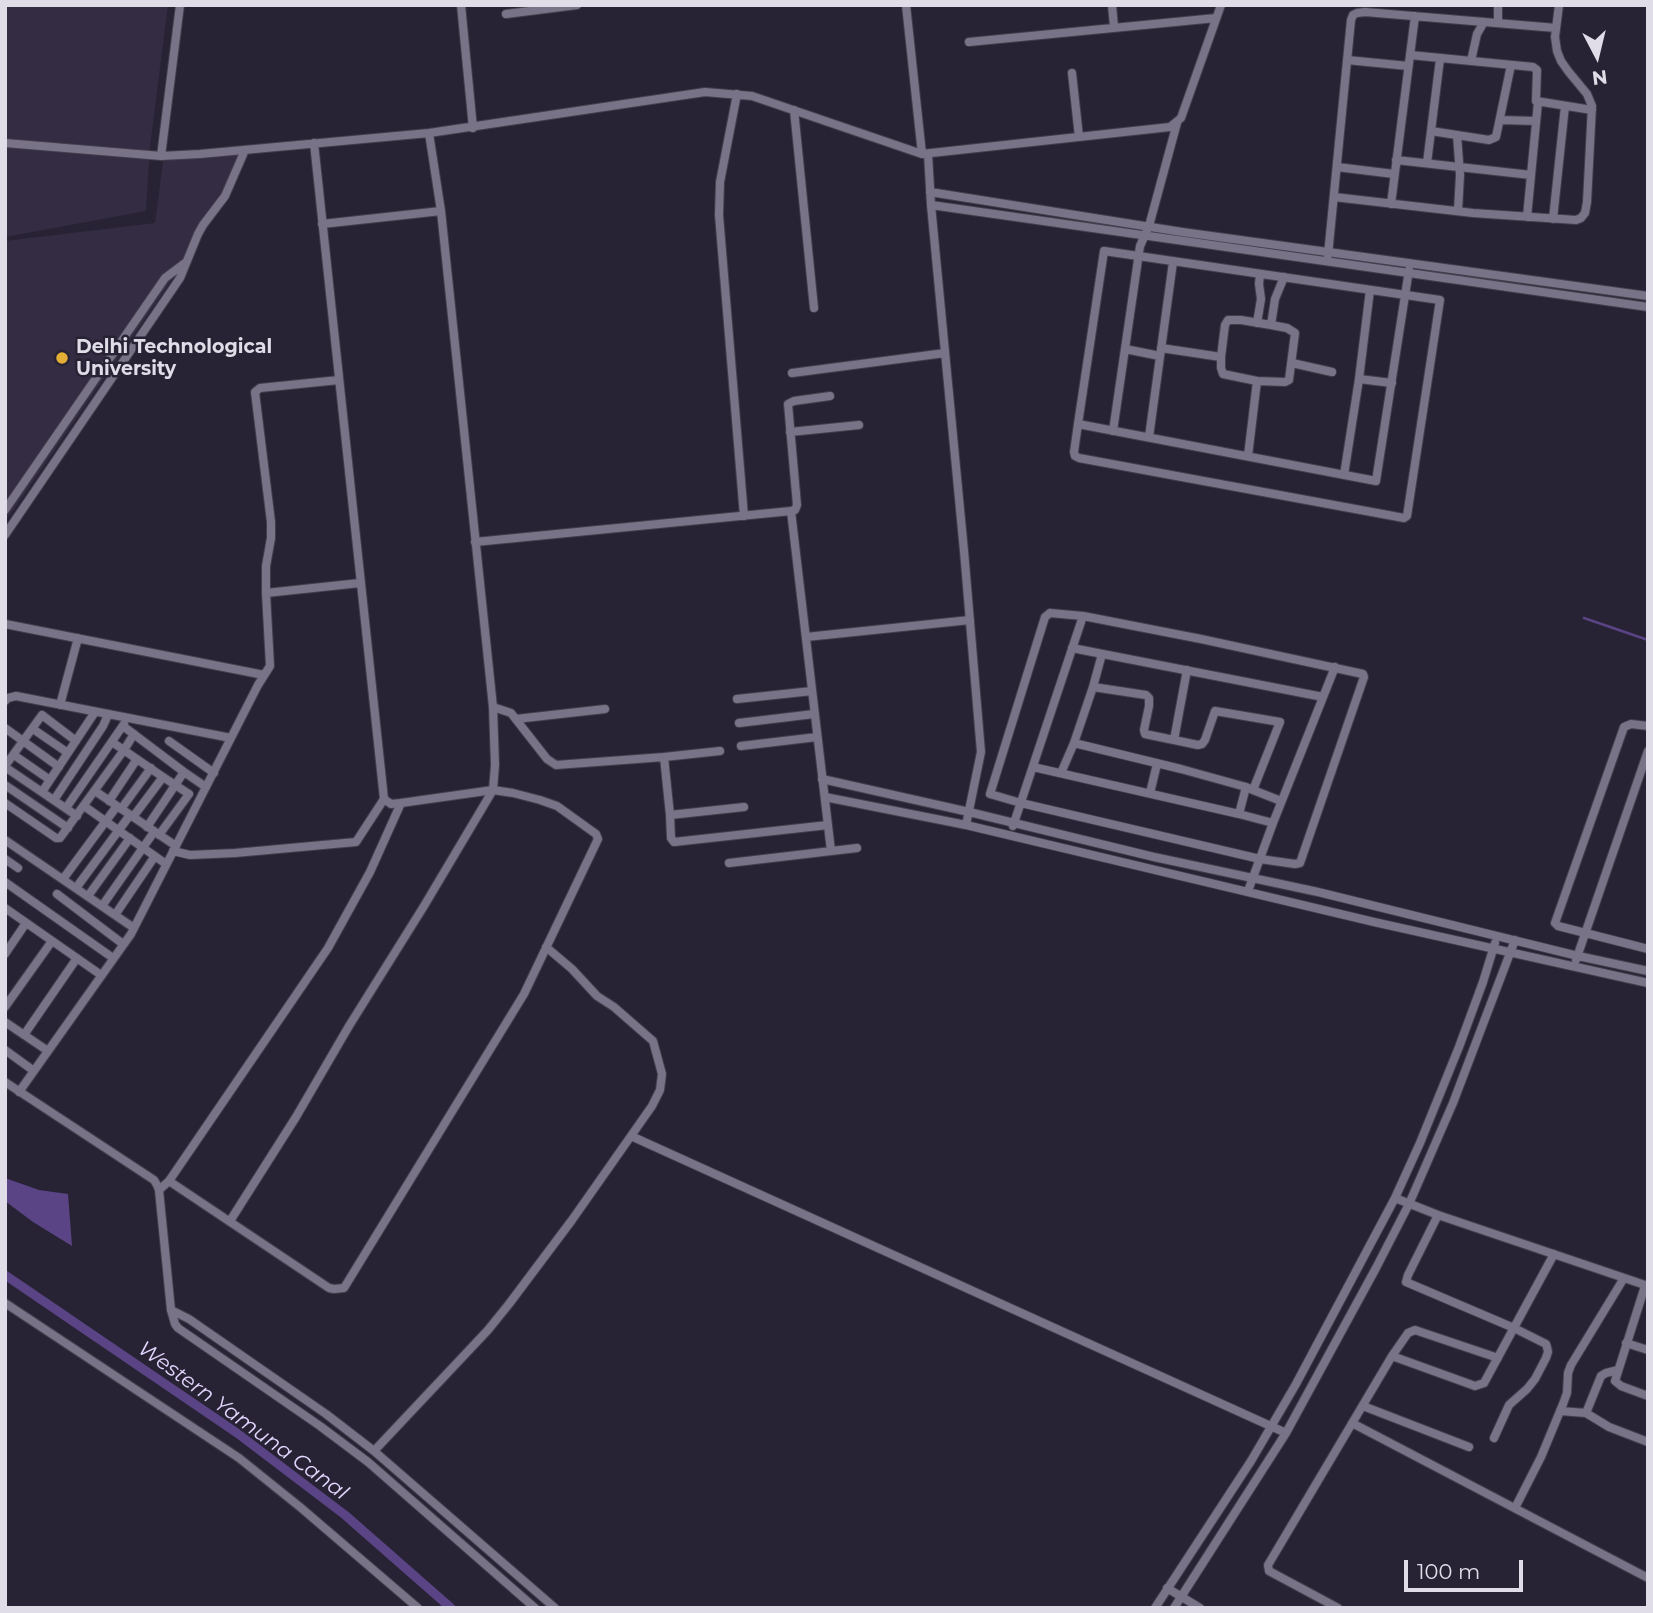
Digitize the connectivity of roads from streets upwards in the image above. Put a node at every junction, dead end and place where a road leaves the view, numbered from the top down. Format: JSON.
{"nodes":[{"id":1,"x":180,"y":5,"type":"edge"},
{"id":2,"x":461,"y":5,"type":"edge"},
{"id":3,"x":577,"y":5,"type":"edge"},
{"id":4,"x":906,"y":5,"type":"edge"},
{"id":5,"x":1112,"y":5,"type":"edge"},
{"id":6,"x":1221,"y":5,"type":"edge"},
{"id":7,"x":1498,"y":5,"type":"edge"},
{"id":8,"x":1559,"y":5,"type":"edge"},
{"id":9,"x":542,"y":7,"type":"edge"},
{"id":10,"x":506,"y":14,"type":"dead end"},
{"id":11,"x":1415,"y":16,"type":"junction"},
{"id":12,"x":1216,"y":18,"type":"junction"},
{"id":13,"x":1484,"y":22,"type":"junction"},
{"id":14,"x":1497,"y":23,"type":"junction"},
{"id":15,"x":1114,"y":27,"type":"junction"},
{"id":16,"x":1556,"y":28,"type":"junction"},
{"id":17,"x":969,"y":42,"type":"dead end"},
{"id":18,"x":1410,"y":55,"type":"junction"},
{"id":19,"x":1440,"y":59,"type":"junction"},
{"id":20,"x":1347,"y":60,"type":"junction"},
{"id":21,"x":1471,"y":61,"type":"junction"},
{"id":22,"x":1511,"y":65,"type":"junction"},
{"id":23,"x":1408,"y":66,"type":"junction"},
{"id":24,"x":1072,"y":73,"type":"dead end"},
{"id":25,"x":737,"y":94,"type":"junction"},
{"id":26,"x":1538,"y":102,"type":"junction"},
{"id":27,"x":1565,"y":106,"type":"junction"},
{"id":28,"x":794,"y":110,"type":"junction"},
{"id":29,"x":1592,"y":110,"type":"junction"},
{"id":30,"x":1501,"y":120,"type":"junction"},
{"id":31,"x":1536,"y":121,"type":"junction"},
{"id":32,"x":1177,"y":123,"type":"junction"},
{"id":33,"x":473,"y":128,"type":"junction"},
{"id":34,"x":1431,"y":131,"type":"junction"},
{"id":35,"x":429,"y":133,"type":"junction"},
{"id":36,"x":1457,"y":135,"type":"junction"},
{"id":37,"x":1079,"y":137,"type":"junction"},
{"id":38,"x":5,"y":143,"type":"edge"},
{"id":39,"x":314,"y":143,"type":"junction"},
{"id":40,"x":245,"y":150,"type":"junction"},
{"id":41,"x":925,"y":154,"type":"junction"},
{"id":42,"x":161,"y":156,"type":"junction"},
{"id":43,"x":1396,"y":160,"type":"junction"},
{"id":44,"x":1426,"y":163,"type":"junction"},
{"id":45,"x":1337,"y":167,"type":"junction"},
{"id":46,"x":1459,"y":167,"type":"junction"},
{"id":47,"x":1394,"y":174,"type":"junction"},
{"id":48,"x":1531,"y":175,"type":"junction"},
{"id":49,"x":930,"y":192,"type":"junction"},
{"id":50,"x":1334,"y":197,"type":"junction"},
{"id":51,"x":1391,"y":204,"type":"junction"},
{"id":52,"x":931,"y":205,"type":"junction"},
{"id":53,"x":441,"y":211,"type":"junction"},
{"id":54,"x":1458,"y":211,"type":"junction"},
{"id":55,"x":1527,"y":217,"type":"junction"},
{"id":56,"x":1553,"y":219,"type":"junction"},
{"id":57,"x":322,"y":224,"type":"junction"},
{"id":58,"x":1148,"y":231,"type":"junction"},
{"id":59,"x":1329,"y":252,"type":"junction"},
{"id":60,"x":1139,"y":257,"type":"junction"},
{"id":61,"x":187,"y":261,"type":"junction"},
{"id":62,"x":1173,"y":262,"type":"junction"},
{"id":63,"x":1327,"y":262,"type":"junction"},
{"id":64,"x":1410,"y":263,"type":"junction"},
{"id":65,"x":1260,"y":274,"type":"junction"},
{"id":66,"x":1409,"y":274,"type":"junction"},
{"id":67,"x":1284,"y":277,"type":"junction"},
{"id":68,"x":1370,"y":290,"type":"junction"},
{"id":69,"x":1406,"y":295,"type":"junction"},
{"id":70,"x":1648,"y":296,"type":"edge"},
{"id":71,"x":1648,"y":307,"type":"edge"},
{"id":72,"x":814,"y":308,"type":"dead end"},
{"id":73,"x":1257,"y":323,"type":"junction"},
{"id":74,"x":1271,"y":326,"type":"junction"},
{"id":75,"x":1125,"y":349,"type":"junction"},
{"id":76,"x":1160,"y":352,"type":"junction"},
{"id":77,"x":945,"y":353,"type":"junction"},
{"id":78,"x":1220,"y":357,"type":"junction"},
{"id":79,"x":1292,"y":363,"type":"junction"},
{"id":80,"x":1332,"y":372,"type":"dead end"},
{"id":81,"x":792,"y":373,"type":"dead end"},
{"id":82,"x":1359,"y":379,"type":"junction"},
{"id":83,"x":339,"y":380,"type":"junction"},
{"id":84,"x":1257,"y":381,"type":"junction"},
{"id":85,"x":1392,"y":383,"type":"junction"},
{"id":86,"x":830,"y":396,"type":"dead end"},
{"id":87,"x":1078,"y":424,"type":"junction"},
{"id":88,"x":859,"y":425,"type":"dead end"},
{"id":89,"x":1113,"y":431,"type":"junction"},
{"id":90,"x":790,"y":432,"type":"junction"},
{"id":91,"x":1149,"y":437,"type":"junction"},
{"id":92,"x":1248,"y":456,"type":"junction"},
{"id":93,"x":1344,"y":475,"type":"junction"},
{"id":94,"x":5,"y":510,"type":"edge"},
{"id":95,"x":791,"y":511,"type":"junction"},
{"id":96,"x":744,"y":516,"type":"junction"},
{"id":97,"x":5,"y":534,"type":"edge"},
{"id":98,"x":475,"y":542,"type":"junction"},
{"id":99,"x":360,"y":583,"type":"junction"},
{"id":100,"x":266,"y":593,"type":"junction"},
{"id":101,"x":1083,"y":616,"type":"junction"},
{"id":102,"x":970,"y":620,"type":"junction"},
{"id":103,"x":5,"y":624,"type":"edge"},
{"id":104,"x":806,"y":637,"type":"junction"},
{"id":105,"x":78,"y":638,"type":"junction"},
{"id":106,"x":1072,"y":648,"type":"junction"},
{"id":107,"x":1101,"y":653,"type":"junction"},
{"id":108,"x":1335,"y":667,"type":"junction"},
{"id":109,"x":1187,"y":670,"type":"junction"},
{"id":110,"x":264,"y":675,"type":"junction"},
{"id":111,"x":1093,"y":687,"type":"junction"},
{"id":112,"x":812,"y":691,"type":"junction"},
{"id":113,"x":1323,"y":697,"type":"junction"},
{"id":114,"x":737,"y":699,"type":"dead end"},
{"id":115,"x":5,"y":701,"type":"edge"},
{"id":116,"x":41,"y":702,"type":"junction"},
{"id":117,"x":60,"y":705,"type":"junction"},
{"id":118,"x":499,"y":709,"type":"junction"},
{"id":119,"x":605,"y":709,"type":"dead end"},
{"id":120,"x":95,"y":712,"type":"junction"},
{"id":121,"x":814,"y":714,"type":"junction"},
{"id":122,"x":42,"y":715,"type":"junction"},
{"id":123,"x":108,"y":715,"type":"junction"},
{"id":124,"x":516,"y":719,"type":"junction"},
{"id":125,"x":125,"y":722,"type":"junction"},
{"id":126,"x":739,"y":723,"type":"dead end"},
{"id":127,"x":1648,"y":726,"type":"edge"},
{"id":128,"x":5,"y":728,"type":"edge"},
{"id":129,"x":33,"y":729,"type":"junction"},
{"id":130,"x":134,"y":734,"type":"junction"},
{"id":131,"x":817,"y":737,"type":"junction"},
{"id":132,"x":231,"y":738,"type":"junction"},
{"id":133,"x":1174,"y":740,"type":"junction"},
{"id":134,"x":76,"y":741,"type":"junction"},
{"id":135,"x":169,"y":741,"type":"dead end"},
{"id":136,"x":24,"y":742,"type":"junction"},
{"id":137,"x":112,"y":742,"type":"junction"},
{"id":138,"x":1074,"y":743,"type":"junction"},
{"id":139,"x":741,"y":746,"type":"dead end"},
{"id":140,"x":124,"y":750,"type":"junction"},
{"id":141,"x":720,"y":751,"type":"dead end"},
{"id":142,"x":68,"y":753,"type":"junction"},
{"id":143,"x":1647,"y":754,"type":"edge"},
{"id":144,"x":14,"y":755,"type":"junction"},
{"id":145,"x":664,"y":757,"type":"junction"},
{"id":146,"x":138,"y":759,"type":"junction"},
{"id":147,"x":1157,"y":764,"type":"junction"},
{"id":148,"x":59,"y":766,"type":"junction"},
{"id":149,"x":5,"y":767,"type":"edge"},
{"id":150,"x":1033,"y":767,"type":"junction"},
{"id":151,"x":151,"y":768,"type":"junction"},
{"id":152,"x":184,"y":772,"type":"junction"},
{"id":153,"x":214,"y":773,"type":"junction"},
{"id":154,"x":1061,"y":773,"type":"junction"},
{"id":155,"x":163,"y":777,"type":"junction"},
{"id":156,"x":822,"y":779,"type":"junction"},
{"id":157,"x":50,"y":780,"type":"junction"},
{"id":158,"x":5,"y":785,"type":"edge"},
{"id":159,"x":177,"y":785,"type":"junction"},
{"id":160,"x":206,"y":787,"type":"junction"},
{"id":161,"x":1250,"y":789,"type":"junction"},
{"id":162,"x":493,"y":790,"type":"junction"},
{"id":163,"x":95,"y":791,"type":"junction"},
{"id":164,"x":42,"y":792,"type":"junction"},
{"id":165,"x":1150,"y":793,"type":"junction"},
{"id":166,"x":189,"y":794,"type":"junction"},
{"id":167,"x":825,"y":797,"type":"junction"},
{"id":168,"x":384,"y":799,"type":"junction"},
{"id":169,"x":54,"y":800,"type":"junction"},
{"id":170,"x":109,"y":801,"type":"junction"},
{"id":171,"x":1281,"y":801,"type":"junction"},
{"id":172,"x":199,"y":802,"type":"junction"},
{"id":173,"x":5,"y":803,"type":"edge"},
{"id":174,"x":401,"y":803,"type":"junction"},
{"id":175,"x":1021,"y":803,"type":"junction"},
{"id":176,"x":84,"y":806,"type":"junction"},
{"id":177,"x":744,"y":807,"type":"dead end"},
{"id":178,"x":66,"y":808,"type":"junction"},
{"id":179,"x":119,"y":808,"type":"junction"},
{"id":180,"x":970,"y":812,"type":"junction"},
{"id":181,"x":1239,"y":814,"type":"junction"},
{"id":182,"x":670,"y":815,"type":"junction"},
{"id":183,"x":77,"y":816,"type":"junction"},
{"id":184,"x":132,"y":816,"type":"junction"},
{"id":185,"x":105,"y":821,"type":"junction"},
{"id":186,"x":1273,"y":823,"type":"junction"},
{"id":187,"x":1014,"y":824,"type":"junction"},
{"id":188,"x":828,"y":825,"type":"junction"},
{"id":189,"x":966,"y":825,"type":"junction"},
{"id":190,"x":68,"y":828,"type":"junction"},
{"id":191,"x":119,"y":831,"type":"junction"},
{"id":192,"x":154,"y":831,"type":"junction"},
{"id":193,"x":1009,"y":836,"type":"junction"},
{"id":194,"x":130,"y":838,"type":"junction"},
{"id":195,"x":5,"y":840,"type":"edge"},
{"id":196,"x":143,"y":848,"type":"junction"},
{"id":197,"x":856,"y":848,"type":"dead end"},
{"id":198,"x":174,"y":849,"type":"junction"},
{"id":199,"x":831,"y":851,"type":"junction"},
{"id":200,"x":155,"y":856,"type":"junction"},
{"id":201,"x":5,"y":859,"type":"edge"},
{"id":202,"x":1260,"y":859,"type":"junction"},
{"id":203,"x":729,"y":863,"type":"dead end"},
{"id":204,"x":166,"y":864,"type":"junction"},
{"id":205,"x":18,"y":868,"type":"dead end"},
{"id":206,"x":1253,"y":879,"type":"junction"},
{"id":207,"x":63,"y":880,"type":"junction"},
{"id":208,"x":5,"y":882,"type":"edge"},
{"id":209,"x":76,"y":888,"type":"junction"},
{"id":210,"x":1248,"y":891,"type":"junction"},
{"id":211,"x":57,"y":894,"type":"dead end"},
{"id":212,"x":88,"y":896,"type":"junction"},
{"id":213,"x":102,"y":906,"type":"junction"},
{"id":214,"x":6,"y":910,"type":"edge"},
{"id":215,"x":115,"y":915,"type":"junction"},
{"id":216,"x":26,"y":923,"type":"junction"},
{"id":217,"x":134,"y":928,"type":"junction"},
{"id":218,"x":1585,"y":933,"type":"junction"},
{"id":219,"x":1497,"y":936,"type":"junction"},
{"id":220,"x":1515,"y":940,"type":"junction"},
{"id":221,"x":52,"y":941,"type":"junction"},
{"id":222,"x":123,"y":944,"type":"junction"},
{"id":223,"x":546,"y":947,"type":"junction"},
{"id":224,"x":1494,"y":948,"type":"junction"},
{"id":225,"x":1648,"y":949,"type":"edge"},
{"id":226,"x":1511,"y":953,"type":"junction"},
{"id":227,"x":5,"y":954,"type":"edge"},
{"id":228,"x":1578,"y":956,"type":"junction"},
{"id":229,"x":77,"y":958,"type":"junction"},
{"id":230,"x":113,"y":958,"type":"junction"},
{"id":231,"x":1574,"y":966,"type":"junction"},
{"id":232,"x":1648,"y":971,"type":"edge"},
{"id":233,"x":101,"y":975,"type":"junction"},
{"id":234,"x":1648,"y":983,"type":"edge"},
{"id":235,"x":5,"y":1007,"type":"edge"},
{"id":236,"x":5,"y":1022,"type":"edge"},
{"id":237,"x":24,"y":1035,"type":"junction"},
{"id":238,"x":5,"y":1050,"type":"edge"},
{"id":239,"x":48,"y":1051,"type":"junction"},
{"id":240,"x":34,"y":1070,"type":"junction"},
{"id":241,"x":5,"y":1082,"type":"edge"},
{"id":242,"x":19,"y":1092,"type":"junction"},
{"id":243,"x":631,"y":1136,"type":"junction"},
{"id":244,"x":169,"y":1181,"type":"junction"},
{"id":245,"x":159,"y":1190,"type":"junction"},
{"id":246,"x":1395,"y":1198,"type":"junction"},
{"id":247,"x":1409,"y":1204,"type":"junction"},
{"id":248,"x":1438,"y":1215,"type":"junction"},
{"id":249,"x":230,"y":1222,"type":"junction"},
{"id":250,"x":1554,"y":1254,"type":"junction"},
{"id":251,"x":1624,"y":1278,"type":"junction"},
{"id":252,"x":1647,"y":1286,"type":"edge"},
{"id":253,"x":5,"y":1303,"type":"edge"},
{"id":254,"x":171,"y":1310,"type":"junction"},
{"id":255,"x":1514,"y":1328,"type":"junction"},
{"id":256,"x":1626,"y":1343,"type":"junction"},
{"id":257,"x":1648,"y":1350,"type":"edge"},
{"id":258,"x":1392,"y":1356,"type":"junction"},
{"id":259,"x":1498,"y":1358,"type":"junction"},
{"id":260,"x":1618,"y":1370,"type":"junction"},
{"id":261,"x":1648,"y":1396,"type":"edge"},
{"id":262,"x":1363,"y":1406,"type":"junction"},
{"id":263,"x":1560,"y":1411,"type":"junction"},
{"id":264,"x":1586,"y":1413,"type":"junction"},
{"id":265,"x":1352,"y":1423,"type":"junction"},
{"id":266,"x":1272,"y":1426,"type":"junction"},
{"id":267,"x":1286,"y":1433,"type":"junction"},
{"id":268,"x":1494,"y":1438,"type":"dead end"},
{"id":269,"x":1648,"y":1442,"type":"edge"},
{"id":270,"x":1469,"y":1447,"type":"dead end"},
{"id":271,"x":374,"y":1451,"type":"junction"},
{"id":272,"x":1515,"y":1508,"type":"junction"},
{"id":273,"x":1648,"y":1578,"type":"edge"},
{"id":274,"x":1167,"y":1588,"type":"junction"},
{"id":275,"x":1181,"y":1597,"type":"junction"},
{"id":276,"x":418,"y":1608,"type":"edge"},
{"id":277,"x":535,"y":1608,"type":"edge"},
{"id":278,"x":555,"y":1608,"type":"edge"},
{"id":279,"x":1155,"y":1608,"type":"edge"},
{"id":280,"x":1174,"y":1608,"type":"edge"},
{"id":281,"x":1200,"y":1608,"type":"edge"},
{"id":282,"x":1338,"y":1608,"type":"edge"}],
"edges":[{"from":1,"to":42,"type":"street"},
{"from":2,"to":33,"type":"street"},
{"from":3,"to":9,"type":"street"},
{"from":4,"to":41,"type":"street"},
{"from":5,"to":15,"type":"street"},
{"from":6,"to":12,"type":"street"},
{"from":7,"to":14,"type":"street"},
{"from":8,"to":16,"type":"street"},
{"from":9,"to":10,"type":"street"},
{"from":11,"to":13,"type":"street"},
{"from":11,"to":18,"type":"street"},
{"from":11,"to":20,"type":"street"},
{"from":12,"to":15,"type":"street"},
{"from":12,"to":32,"type":"street"},
{"from":13,"to":14,"type":"street"},
{"from":13,"to":21,"type":"street"},
{"from":14,"to":16,"type":"street"},
{"from":15,"to":17,"type":"street"},
{"from":16,"to":29,"type":"street"},
{"from":18,"to":19,"type":"street"},
{"from":18,"to":23,"type":"street"},
{"from":19,"to":21,"type":"street"},
{"from":19,"to":34,"type":"street"},
{"from":20,"to":23,"type":"street"},
{"from":20,"to":45,"type":"street"},
{"from":21,"to":22,"type":"street"},
{"from":22,"to":26,"type":"street"},
{"from":22,"to":30,"type":"street"},
{"from":23,"to":43,"type":"street"},
{"from":24,"to":37,"type":"street"},
{"from":25,"to":28,"type":"street"},
{"from":25,"to":33,"type":"street"},
{"from":25,"to":96,"type":"street"},
{"from":26,"to":27,"type":"street"},
{"from":26,"to":31,"type":"street"},
{"from":27,"to":29,"type":"street"},
{"from":27,"to":56,"type":"street"},
{"from":28,"to":41,"type":"street"},
{"from":28,"to":72,"type":"street"},
{"from":29,"to":56,"type":"street"},
{"from":30,"to":31,"type":"street"},
{"from":30,"to":36,"type":"street"},
{"from":31,"to":48,"type":"street"},
{"from":32,"to":37,"type":"street"},
{"from":32,"to":58,"type":"street"},
{"from":33,"to":35,"type":"street"},
{"from":34,"to":36,"type":"street"},
{"from":34,"to":44,"type":"street"},
{"from":35,"to":39,"type":"street"},
{"from":35,"to":53,"type":"street"},
{"from":36,"to":46,"type":"street"},
{"from":37,"to":41,"type":"street"},
{"from":38,"to":42,"type":"street"},
{"from":39,"to":40,"type":"street"},
{"from":39,"to":57,"type":"street"},
{"from":40,"to":42,"type":"street"},
{"from":40,"to":61,"type":"street"},
{"from":41,"to":49,"type":"street"},
{"from":43,"to":44,"type":"street"},
{"from":43,"to":47,"type":"street"},
{"from":44,"to":46,"type":"street"},
{"from":45,"to":47,"type":"street"},
{"from":45,"to":50,"type":"street"},
{"from":46,"to":48,"type":"street"},
{"from":46,"to":54,"type":"street"},
{"from":47,"to":51,"type":"street"},
{"from":48,"to":55,"type":"street"},
{"from":49,"to":52,"type":"street"},
{"from":49,"to":58,"type":"street"},
{"from":50,"to":51,"type":"street"},
{"from":50,"to":59,"type":"street"},
{"from":51,"to":54,"type":"street"},
{"from":52,"to":58,"type":"street"},
{"from":52,"to":77,"type":"street"},
{"from":53,"to":57,"type":"street"},
{"from":53,"to":98,"type":"street"},
{"from":54,"to":55,"type":"street"},
{"from":55,"to":56,"type":"street"},
{"from":57,"to":83,"type":"street"},
{"from":58,"to":59,"type":"street"},
{"from":58,"to":60,"type":"street"},
{"from":58,"to":63,"type":"street"},
{"from":59,"to":63,"type":"street"},
{"from":59,"to":64,"type":"street"},
{"from":60,"to":62,"type":"street"},
{"from":60,"to":75,"type":"street"},
{"from":60,"to":87,"type":"street"},
{"from":61,"to":94,"type":"street"},
{"from":61,"to":97,"type":"street"},
{"from":62,"to":65,"type":"street"},
{"from":62,"to":76,"type":"street"},
{"from":63,"to":66,"type":"street"},
{"from":64,"to":66,"type":"street"},
{"from":64,"to":70,"type":"street"},
{"from":65,"to":67,"type":"street"},
{"from":65,"to":73,"type":"street"},
{"from":66,"to":69,"type":"street"},
{"from":66,"to":71,"type":"street"},
{"from":67,"to":68,"type":"street"},
{"from":67,"to":74,"type":"street"},
{"from":68,"to":69,"type":"street"},
{"from":68,"to":82,"type":"street"},
{"from":69,"to":85,"type":"street"},
{"from":69,"to":87,"type":"street"},
{"from":73,"to":74,"type":"street"},
{"from":73,"to":78,"type":"street"},
{"from":74,"to":79,"type":"street"},
{"from":75,"to":76,"type":"street"},
{"from":75,"to":89,"type":"street"},
{"from":76,"to":78,"type":"street"},
{"from":76,"to":91,"type":"street"},
{"from":77,"to":81,"type":"street"},
{"from":77,"to":102,"type":"street"},
{"from":78,"to":84,"type":"street"},
{"from":79,"to":80,"type":"street"},
{"from":79,"to":84,"type":"street"},
{"from":82,"to":85,"type":"street"},
{"from":82,"to":93,"type":"street"},
{"from":83,"to":99,"type":"street"},
{"from":83,"to":100,"type":"street"},
{"from":84,"to":92,"type":"street"},
{"from":85,"to":93,"type":"street"},
{"from":86,"to":90,"type":"street"},
{"from":87,"to":89,"type":"street"},
{"from":88,"to":90,"type":"street"},
{"from":89,"to":91,"type":"street"},
{"from":90,"to":95,"type":"street"},
{"from":91,"to":92,"type":"street"},
{"from":92,"to":93,"type":"street"},
{"from":95,"to":96,"type":"street"},
{"from":95,"to":104,"type":"street"},
{"from":96,"to":98,"type":"street"},
{"from":98,"to":118,"type":"street"},
{"from":99,"to":100,"type":"street"},
{"from":99,"to":168,"type":"street"},
{"from":100,"to":110,"type":"street"},
{"from":101,"to":106,"type":"street"},
{"from":101,"to":108,"type":"street"},
{"from":101,"to":175,"type":"street"},
{"from":102,"to":104,"type":"street"},
{"from":102,"to":180,"type":"street"},
{"from":103,"to":105,"type":"street"},
{"from":104,"to":112,"type":"street"},
{"from":105,"to":110,"type":"street"},
{"from":105,"to":117,"type":"street"},
{"from":106,"to":107,"type":"street"},
{"from":106,"to":150,"type":"street"},
{"from":107,"to":109,"type":"street"},
{"from":107,"to":111,"type":"street"},
{"from":108,"to":113,"type":"street"},
{"from":108,"to":202,"type":"street"},
{"from":109,"to":113,"type":"street"},
{"from":109,"to":133,"type":"street"},
{"from":110,"to":132,"type":"street"},
{"from":111,"to":133,"type":"street"},
{"from":111,"to":138,"type":"street"},
{"from":112,"to":114,"type":"street"},
{"from":112,"to":121,"type":"street"},
{"from":113,"to":171,"type":"street"},
{"from":115,"to":116,"type":"street"},
{"from":116,"to":117,"type":"street"},
{"from":116,"to":122,"type":"street"},
{"from":117,"to":120,"type":"street"},
{"from":118,"to":124,"type":"street"},
{"from":118,"to":162,"type":"street"},
{"from":119,"to":124,"type":"street"},
{"from":120,"to":123,"type":"street"},
{"from":120,"to":134,"type":"street"},
{"from":121,"to":126,"type":"street"},
{"from":121,"to":131,"type":"street"},
{"from":122,"to":129,"type":"street"},
{"from":122,"to":134,"type":"street"},
{"from":123,"to":125,"type":"street"},
{"from":123,"to":169,"type":"street"},
{"from":124,"to":145,"type":"street"},
{"from":125,"to":130,"type":"street"},
{"from":125,"to":132,"type":"street"},
{"from":125,"to":137,"type":"street"},
{"from":127,"to":218,"type":"street"},
{"from":128,"to":136,"type":"street"},
{"from":129,"to":136,"type":"street"},
{"from":129,"to":142,"type":"street"},
{"from":130,"to":140,"type":"street"},
{"from":130,"to":152,"type":"street"},
{"from":131,"to":139,"type":"street"},
{"from":131,"to":156,"type":"street"},
{"from":132,"to":153,"type":"street"},
{"from":133,"to":161,"type":"street"},
{"from":134,"to":142,"type":"street"},
{"from":135,"to":153,"type":"street"},
{"from":136,"to":144,"type":"street"},
{"from":136,"to":148,"type":"street"},
{"from":137,"to":140,"type":"street"},
{"from":137,"to":178,"type":"street"},
{"from":138,"to":147,"type":"street"},
{"from":138,"to":154,"type":"street"},
{"from":140,"to":146,"type":"street"},
{"from":140,"to":163,"type":"street"},
{"from":141,"to":145,"type":"street"},
{"from":142,"to":148,"type":"street"},
{"from":143,"to":218,"type":"street"},
{"from":144,"to":149,"type":"street"},
{"from":144,"to":157,"type":"street"},
{"from":145,"to":182,"type":"street"},
{"from":146,"to":151,"type":"street"},
{"from":146,"to":170,"type":"street"},
{"from":147,"to":161,"type":"street"},
{"from":147,"to":165,"type":"street"},
{"from":148,"to":157,"type":"street"},
{"from":149,"to":164,"type":"street"},
{"from":150,"to":154,"type":"street"},
{"from":150,"to":175,"type":"street"},
{"from":151,"to":155,"type":"street"},
{"from":151,"to":179,"type":"street"},
{"from":152,"to":159,"type":"street"},
{"from":152,"to":160,"type":"street"},
{"from":153,"to":160,"type":"street"},
{"from":154,"to":165,"type":"street"},
{"from":155,"to":159,"type":"street"},
{"from":155,"to":184,"type":"street"},
{"from":156,"to":167,"type":"street"},
{"from":156,"to":180,"type":"street"},
{"from":157,"to":164,"type":"street"},
{"from":158,"to":190,"type":"street"},
{"from":159,"to":166,"type":"street"},
{"from":159,"to":192,"type":"street"},
{"from":160,"to":172,"type":"street"},
{"from":161,"to":171,"type":"street"},
{"from":161,"to":181,"type":"street"},
{"from":162,"to":174,"type":"street"},
{"from":162,"to":223,"type":"street"},
{"from":162,"to":249,"type":"street"},
{"from":163,"to":170,"type":"street"},
{"from":163,"to":176,"type":"street"},
{"from":164,"to":169,"type":"street"},
{"from":165,"to":181,"type":"street"},
{"from":166,"to":172,"type":"street"},
{"from":166,"to":192,"type":"street"},
{"from":167,"to":188,"type":"street"},
{"from":167,"to":189,"type":"street"},
{"from":168,"to":174,"type":"street"},
{"from":168,"to":198,"type":"street"},
{"from":169,"to":178,"type":"street"},
{"from":170,"to":179,"type":"street"},
{"from":171,"to":186,"type":"street"},
{"from":172,"to":198,"type":"street"},
{"from":173,"to":190,"type":"street"},
{"from":174,"to":244,"type":"street"},
{"from":175,"to":187,"type":"street"},
{"from":175,"to":202,"type":"street"},
{"from":176,"to":183,"type":"street"},
{"from":176,"to":185,"type":"street"},
{"from":177,"to":182,"type":"street"},
{"from":178,"to":183,"type":"street"},
{"from":179,"to":184,"type":"street"},
{"from":179,"to":185,"type":"street"},
{"from":180,"to":187,"type":"street"},
{"from":180,"to":189,"type":"street"},
{"from":181,"to":186,"type":"street"},
{"from":182,"to":188,"type":"street"},
{"from":183,"to":190,"type":"street"},
{"from":184,"to":191,"type":"street"},
{"from":184,"to":192,"type":"street"},
{"from":185,"to":191,"type":"street"},
{"from":185,"to":207,"type":"street"},
{"from":186,"to":202,"type":"street"},
{"from":187,"to":193,"type":"street"},
{"from":187,"to":206,"type":"street"},
{"from":188,"to":199,"type":"street"},
{"from":189,"to":193,"type":"street"},
{"from":191,"to":194,"type":"street"},
{"from":191,"to":209,"type":"street"},
{"from":192,"to":196,"type":"street"},
{"from":192,"to":198,"type":"street"},
{"from":193,"to":210,"type":"street"},
{"from":194,"to":196,"type":"street"},
{"from":194,"to":212,"type":"street"},
{"from":195,"to":207,"type":"street"},
{"from":196,"to":200,"type":"street"},
{"from":196,"to":213,"type":"street"},
{"from":197,"to":199,"type":"street"},
{"from":198,"to":204,"type":"street"},
{"from":199,"to":203,"type":"street"},
{"from":200,"to":204,"type":"street"},
{"from":200,"to":215,"type":"street"},
{"from":201,"to":205,"type":"street"},
{"from":202,"to":206,"type":"street"},
{"from":204,"to":217,"type":"street"},
{"from":206,"to":210,"type":"street"},
{"from":206,"to":219,"type":"street"},
{"from":207,"to":209,"type":"street"},
{"from":208,"to":230,"type":"street"},
{"from":209,"to":212,"type":"street"},
{"from":210,"to":224,"type":"street"},
{"from":211,"to":222,"type":"street"},
{"from":212,"to":213,"type":"street"},
{"from":213,"to":215,"type":"street"},
{"from":214,"to":216,"type":"street"},
{"from":215,"to":217,"type":"street"},
{"from":216,"to":221,"type":"street"},
{"from":216,"to":227,"type":"street"},
{"from":217,"to":222,"type":"street"},
{"from":218,"to":225,"type":"street"},
{"from":218,"to":228,"type":"street"},
{"from":219,"to":220,"type":"street"},
{"from":219,"to":224,"type":"street"},
{"from":220,"to":226,"type":"street"},
{"from":220,"to":228,"type":"street"},
{"from":221,"to":229,"type":"street"},
{"from":221,"to":235,"type":"street"},
{"from":222,"to":230,"type":"street"},
{"from":223,"to":243,"type":"street"},
{"from":223,"to":249,"type":"street"},
{"from":224,"to":226,"type":"street"},
{"from":224,"to":246,"type":"street"},
{"from":226,"to":231,"type":"street"},
{"from":226,"to":247,"type":"street"},
{"from":228,"to":231,"type":"street"},
{"from":228,"to":232,"type":"street"},
{"from":229,"to":233,"type":"street"},
{"from":229,"to":237,"type":"street"},
{"from":230,"to":233,"type":"street"},
{"from":231,"to":234,"type":"street"},
{"from":233,"to":239,"type":"street"},
{"from":236,"to":237,"type":"street"},
{"from":237,"to":239,"type":"street"},
{"from":238,"to":240,"type":"street"},
{"from":239,"to":240,"type":"street"},
{"from":240,"to":242,"type":"street"},
{"from":241,"to":242,"type":"street"},
{"from":242,"to":245,"type":"street"},
{"from":243,"to":266,"type":"street"},
{"from":243,"to":271,"type":"street"},
{"from":244,"to":245,"type":"street"},
{"from":244,"to":249,"type":"street"},
{"from":245,"to":254,"type":"street"},
{"from":246,"to":247,"type":"street"},
{"from":246,"to":266,"type":"street"},
{"from":247,"to":248,"type":"street"},
{"from":247,"to":267,"type":"street"},
{"from":248,"to":250,"type":"street"},
{"from":248,"to":255,"type":"street"},
{"from":250,"to":251,"type":"street"},
{"from":250,"to":255,"type":"street"},
{"from":251,"to":252,"type":"street"},
{"from":251,"to":263,"type":"street"},
{"from":252,"to":256,"type":"street"},
{"from":253,"to":276,"type":"street"},
{"from":254,"to":271,"type":"street"},
{"from":254,"to":277,"type":"street"},
{"from":255,"to":259,"type":"street"},
{"from":255,"to":268,"type":"street"},
{"from":256,"to":257,"type":"street"},
{"from":256,"to":260,"type":"street"},
{"from":258,"to":259,"type":"street"},
{"from":258,"to":259,"type":"street"},
{"from":258,"to":262,"type":"street"},
{"from":260,"to":261,"type":"street"},
{"from":260,"to":264,"type":"street"},
{"from":262,"to":265,"type":"street"},
{"from":262,"to":270,"type":"street"},
{"from":263,"to":264,"type":"street"},
{"from":263,"to":272,"type":"street"},
{"from":264,"to":269,"type":"street"},
{"from":265,"to":272,"type":"street"},
{"from":265,"to":282,"type":"street"},
{"from":266,"to":267,"type":"street"},
{"from":266,"to":274,"type":"street"},
{"from":267,"to":275,"type":"street"},
{"from":271,"to":278,"type":"street"},
{"from":272,"to":273,"type":"street"},
{"from":274,"to":275,"type":"street"},
{"from":274,"to":279,"type":"street"},
{"from":275,"to":280,"type":"street"},
{"from":275,"to":281,"type":"street"}]}
